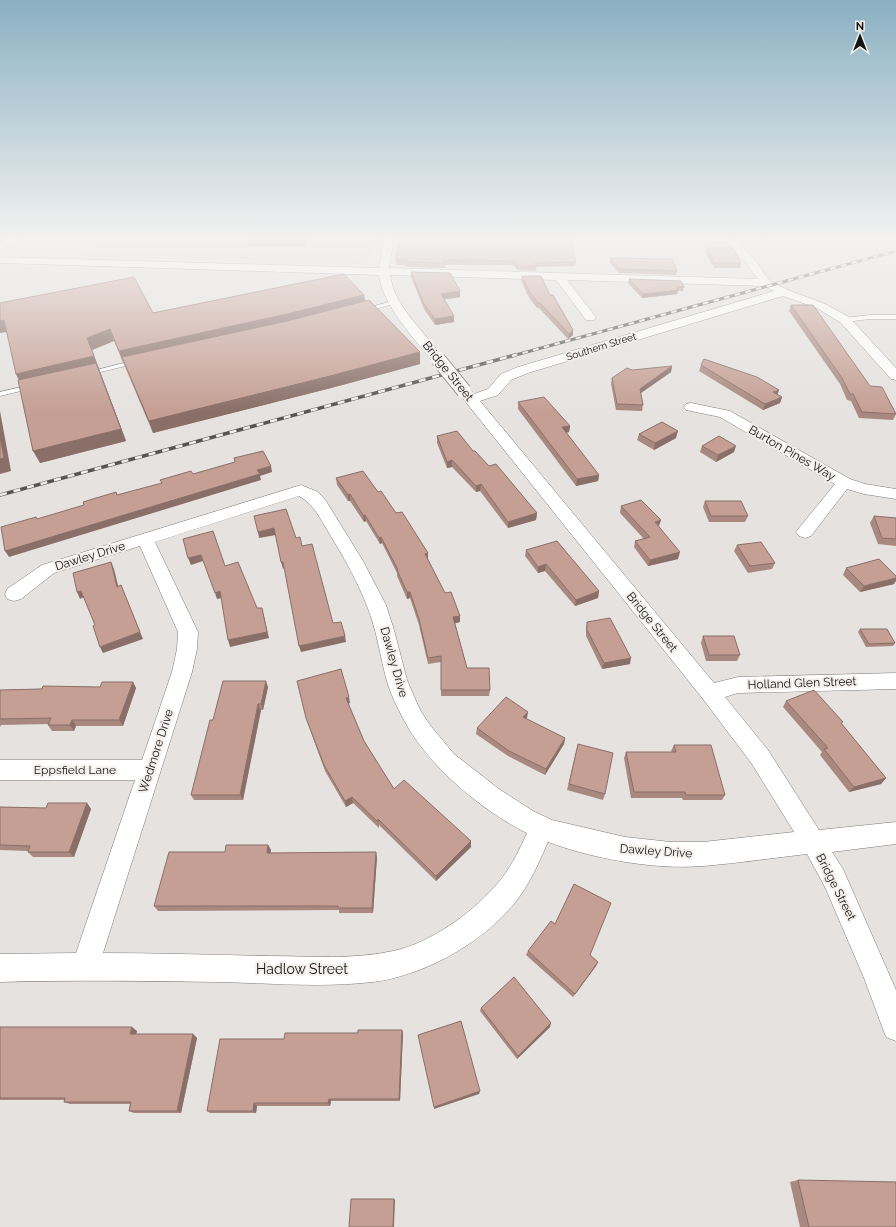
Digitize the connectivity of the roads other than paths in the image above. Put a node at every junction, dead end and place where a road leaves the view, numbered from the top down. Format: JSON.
{"nodes":[{"id":1,"x":392,"y":296,"type":"edge"},
{"id":2,"x":574,"y":296,"type":"edge"},
{"id":3,"x":768,"y":296,"type":"edge"},
{"id":4,"x":795,"y":296,"type":"edge"},
{"id":5,"x":395,"y":302,"type":"junction"},
{"id":6,"x":356,"y":312,"type":"edge"},
{"id":7,"x":590,"y":317,"type":"dead end"},
{"id":8,"x":896,"y":317,"type":"edge"},
{"id":9,"x":845,"y":320,"type":"junction"},
{"id":10,"x":143,"y":361,"type":"edge"},
{"id":11,"x":82,"y":374,"type":"edge"},
{"id":12,"x":896,"y":376,"type":"edge"},
{"id":13,"x":37,"y":385,"type":"edge"},
{"id":14,"x":0,"y":394,"type":"edge"},
{"id":15,"x":468,"y":396,"type":"junction"},
{"id":16,"x":691,"y":407,"type":"dead end"},
{"id":17,"x":844,"y":483,"type":"junction"},
{"id":18,"x":896,"y":494,"type":"edge"},
{"id":19,"x":806,"y":532,"type":"dead end"},
{"id":20,"x":145,"y":539,"type":"junction"},
{"id":21,"x":14,"y":594,"type":"dead end"},
{"id":22,"x":896,"y":681,"type":"edge"},
{"id":23,"x":710,"y":693,"type":"junction"},
{"id":24,"x":0,"y":770,"type":"edge"},
{"id":25,"x":150,"y":770,"type":"junction"},
{"id":26,"x":542,"y":828,"type":"junction"},
{"id":27,"x":896,"y":833,"type":"edge"},
{"id":28,"x":812,"y":841,"type":"junction"},
{"id":29,"x":85,"y":966,"type":"junction"},
{"id":30,"x":0,"y":968,"type":"edge"},
{"id":31,"x":896,"y":1027,"type":"edge"}],
"edges":[{"from":1,"to":5,"type":"street","name":"Bridge Street"},
{"from":2,"to":7,"type":"street"},
{"from":3,"to":15,"type":"street","name":"Southern Street"},
{"from":4,"to":9,"type":"street"},
{"from":5,"to":6,"type":"lane"},
{"from":5,"to":15,"type":"street","name":"Bridge Street","bridge":true},
{"from":8,"to":9,"type":"lane"},
{"from":9,"to":12,"type":"street"},
{"from":10,"to":11,"type":"lane"},
{"from":13,"to":14,"type":"lane"},
{"from":15,"to":23,"type":"street","name":"Bridge Street"},
{"from":16,"to":17,"type":"street","name":"Burton Pines Way"},
{"from":17,"to":18,"type":"street","name":"Burton Pines Way"},
{"from":17,"to":19,"type":"street"},
{"from":20,"to":21,"type":"street","name":"Dawley Drive"},
{"from":20,"to":25,"type":"street","name":"Wedmore Drive"},
{"from":20,"to":26,"type":"street","name":"Dawley Drive"},
{"from":22,"to":23,"type":"street","name":"Holland Glen Street"},
{"from":23,"to":28,"type":"street","name":"Bridge Street"},
{"from":24,"to":25,"type":"street","name":"Eppsfield Lane"},
{"from":25,"to":29,"type":"street","name":"Wedmore Drive"},
{"from":26,"to":28,"type":"street","name":"Dawley Drive"},
{"from":26,"to":29,"type":"street","name":"Hadlow Street"},
{"from":27,"to":28,"type":"street","name":"Dawley Drive"},
{"from":28,"to":31,"type":"street","name":"Bridge Street"},
{"from":29,"to":30,"type":"street","name":"Hadlow Street"}]}
